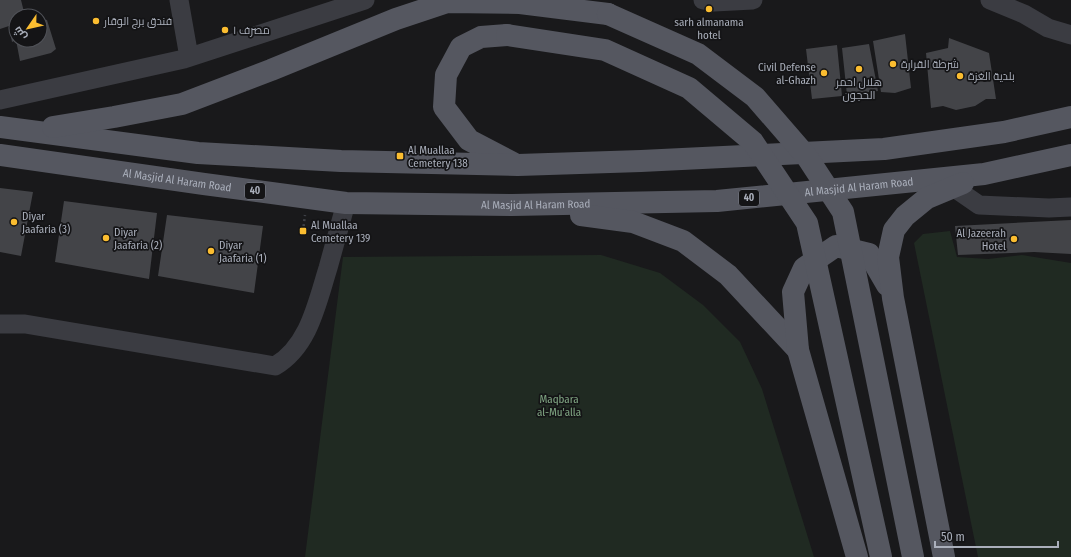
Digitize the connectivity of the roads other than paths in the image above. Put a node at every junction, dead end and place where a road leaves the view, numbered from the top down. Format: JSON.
{"nodes":[{"id":1,"x":179,"y":0,"type":"edge"},
{"id":2,"x":365,"y":0,"type":"edge"},
{"id":3,"x":703,"y":0,"type":"edge"},
{"id":4,"x":753,"y":0,"type":"edge"},
{"id":5,"x":990,"y":0,"type":"edge"},
{"id":6,"x":1022,"y":7,"type":"edge"},
{"id":7,"x":1071,"y":35,"type":"edge"},
{"id":8,"x":189,"y":58,"type":"junction"},
{"id":9,"x":0,"y":100,"type":"edge"},
{"id":10,"x":1071,"y":117,"type":"edge"},
{"id":11,"x":0,"y":127,"type":"edge"},
{"id":12,"x":30,"y":131,"type":"junction"},
{"id":13,"x":0,"y":155,"type":"edge"},
{"id":14,"x":1071,"y":155,"type":"edge"},
{"id":15,"x":518,"y":165,"type":"junction"},
{"id":16,"x":984,"y":174,"type":"junction"},
{"id":17,"x":953,"y":187,"type":"junction"},
{"id":18,"x":346,"y":203,"type":"junction"},
{"id":19,"x":512,"y":205,"type":"junction"},
{"id":20,"x":1071,"y":207,"type":"edge"},
{"id":21,"x":893,"y":298,"type":"junction"},
{"id":22,"x":0,"y":324,"type":"edge"},
{"id":23,"x":798,"y":350,"type":"junction"},
{"id":24,"x":857,"y":557,"type":"edge"},
{"id":25,"x":881,"y":557,"type":"edge"},
{"id":26,"x":913,"y":557,"type":"edge"},
{"id":27,"x":944,"y":557,"type":"edge"}],
"edges":[{"from":1,"to":8,"type":"street"},
{"from":2,"to":8,"type":"street"},
{"from":3,"to":4,"type":"street"},
{"from":5,"to":6,"type":"street"},
{"from":6,"to":7,"type":"street"},
{"from":8,"to":9,"type":"street"},
{"from":10,"to":15,"type":"main road"},
{"from":11,"to":12,"type":"main road"},
{"from":12,"to":15,"type":"main road"},
{"from":12,"to":26,"type":"main road","bridge":true},
{"from":13,"to":18,"type":"main road","name":"Al Masjid Al Haram Road","number":"40"},
{"from":14,"to":16,"type":"main road","name":"Al Masjid Al Haram Road","number":"40"},
{"from":15,"to":25,"type":"main road","bridge":true},
{"from":16,"to":17,"type":"main road"},
{"from":16,"to":19,"type":"main road","name":"Al Masjid Al Haram Road","number":"40"},
{"from":17,"to":20,"type":"street"},
{"from":17,"to":21,"type":"main road"},
{"from":18,"to":19,"type":"main road","name":"Al Masjid Al Haram Road","number":"40"},
{"from":18,"to":22,"type":"street"},
{"from":19,"to":23,"type":"main road"},
{"from":21,"to":23,"type":"main road"},
{"from":21,"to":27,"type":"main road"},
{"from":23,"to":24,"type":"main road"}]}
